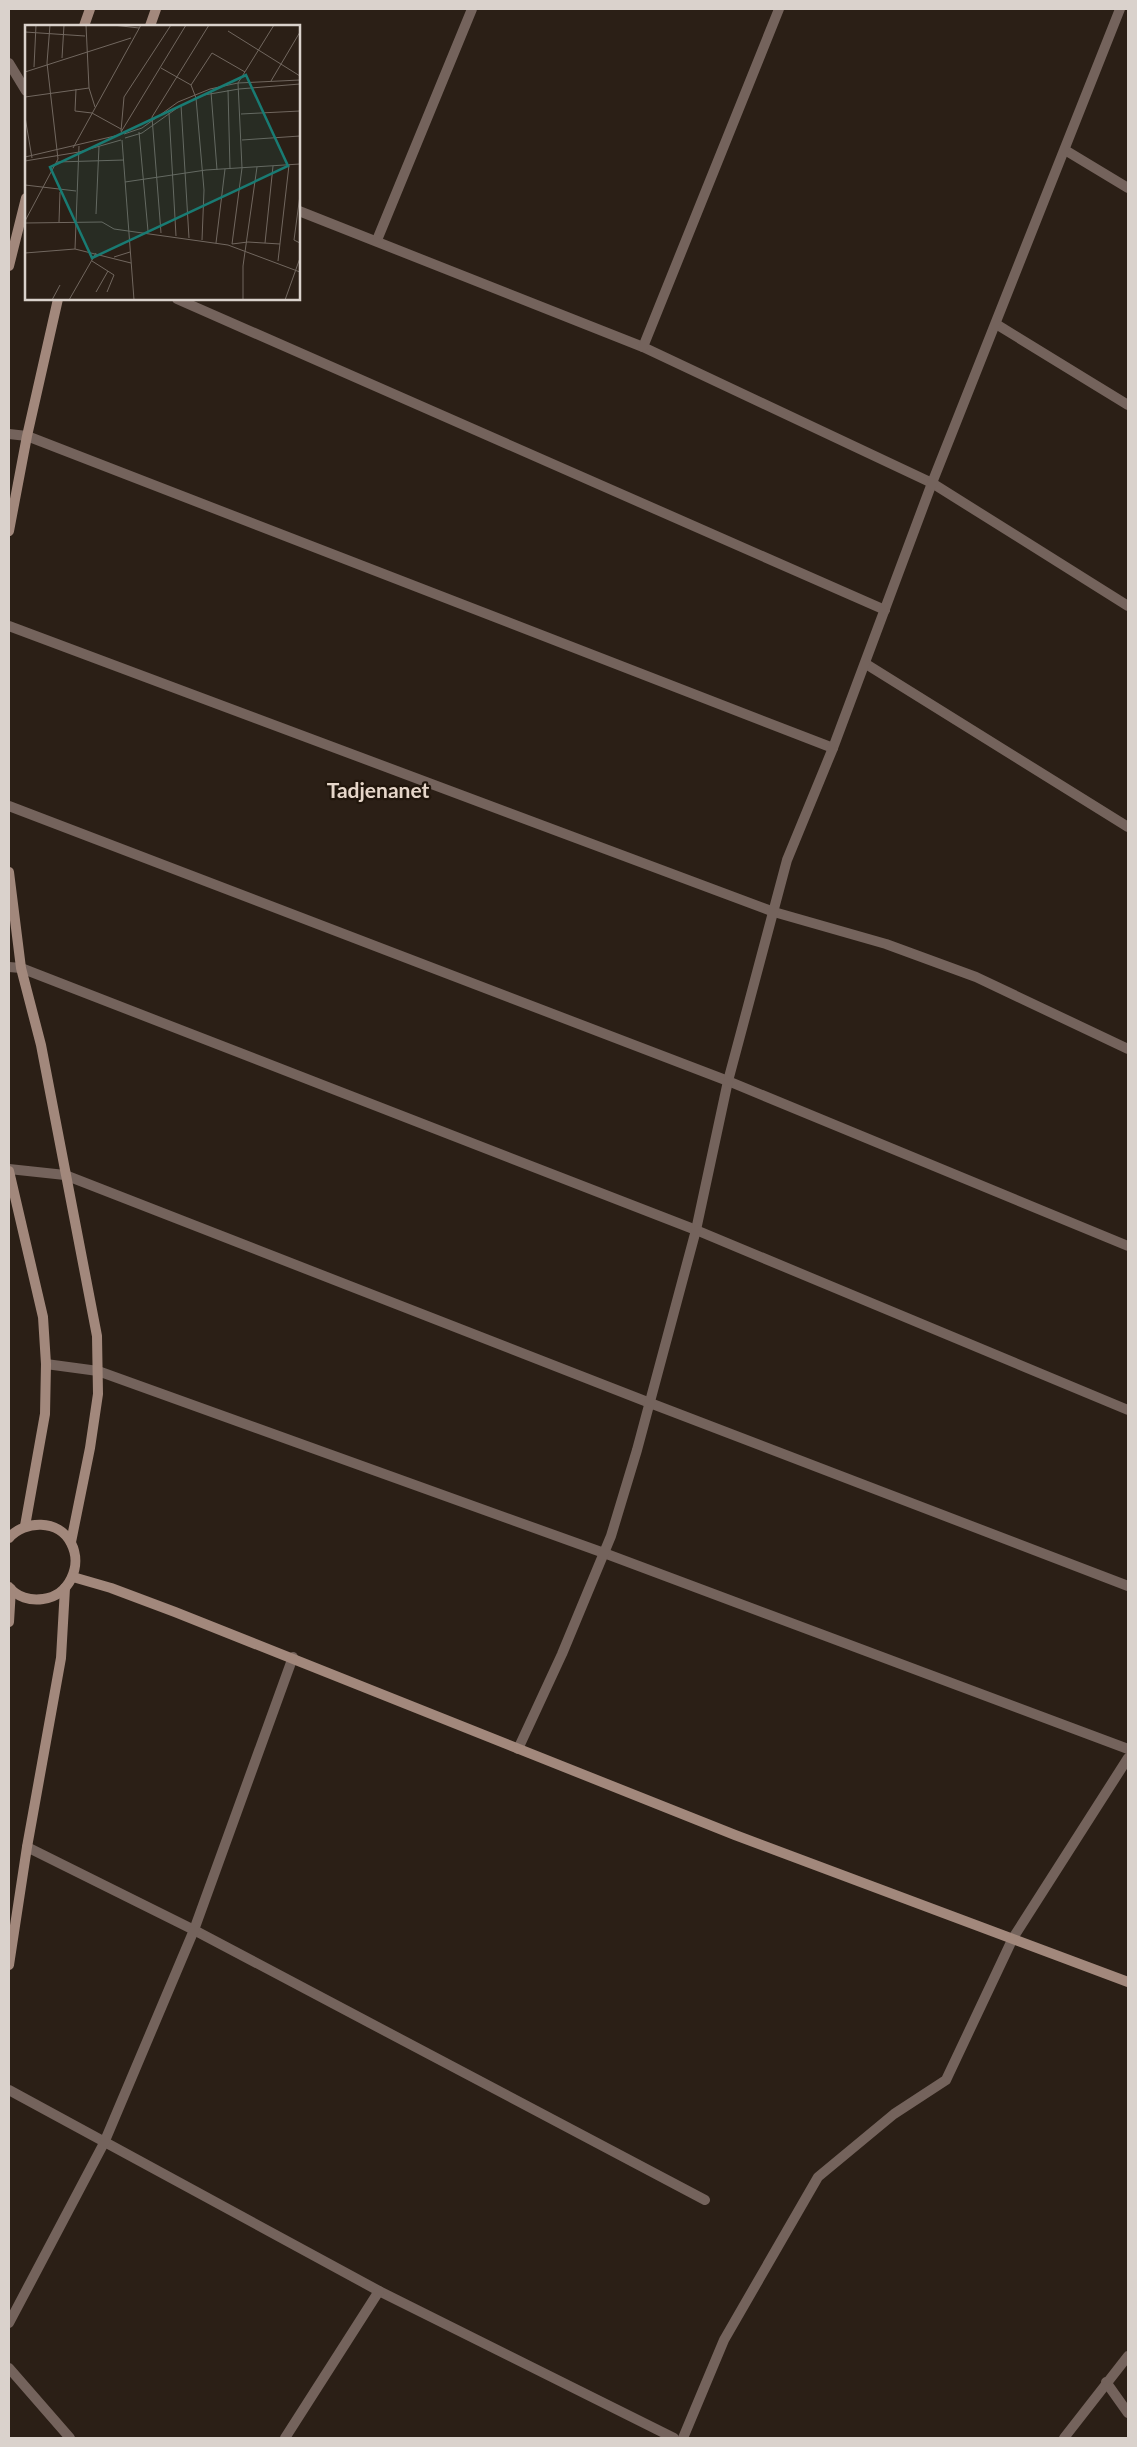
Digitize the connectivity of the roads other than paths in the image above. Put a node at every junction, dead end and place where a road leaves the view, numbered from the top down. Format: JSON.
{"nodes":[{"id":1,"x":90,"y":9,"type":"edge"},
{"id":2,"x":156,"y":9,"type":"edge"},
{"id":3,"x":472,"y":9,"type":"edge"},
{"id":4,"x":779,"y":9,"type":"edge"},
{"id":5,"x":1120,"y":9,"type":"edge"},
{"id":6,"x":84,"y":25,"type":"edge"},
{"id":7,"x":150,"y":25,"type":"edge"},
{"id":8,"x":9,"y":64,"type":"edge"},
{"id":9,"x":25,"y":89,"type":"edge"},
{"id":10,"x":1065,"y":150,"type":"junction"},
{"id":11,"x":1128,"y":188,"type":"edge"},
{"id":12,"x":25,"y":202,"type":"edge"},
{"id":13,"x":300,"y":210,"type":"edge"},
{"id":14,"x":377,"y":240,"type":"junction"},
{"id":15,"x":9,"y":266,"type":"edge"},
{"id":16,"x":58,"y":300,"type":"edge"},
{"id":17,"x":179,"y":300,"type":"edge"},
{"id":18,"x":996,"y":324,"type":"junction"},
{"id":19,"x":643,"y":346,"type":"junction"},
{"id":20,"x":1128,"y":405,"type":"edge"},
{"id":21,"x":9,"y":434,"type":"edge"},
{"id":22,"x":26,"y":436,"type":"junction"},
{"id":23,"x":932,"y":484,"type":"junction"},
{"id":24,"x":9,"y":531,"type":"edge"},
{"id":25,"x":1128,"y":606,"type":"edge"},
{"id":26,"x":885,"y":610,"type":"junction"},
{"id":27,"x":9,"y":626,"type":"edge"},
{"id":28,"x":866,"y":664,"type":"junction"},
{"id":29,"x":833,"y":748,"type":"junction"},
{"id":30,"x":9,"y":806,"type":"edge"},
{"id":31,"x":1128,"y":827,"type":"edge"},
{"id":32,"x":9,"y":872,"type":"edge"},
{"id":33,"x":774,"y":912,"type":"junction"},
{"id":34,"x":9,"y":967,"type":"edge"},
{"id":35,"x":21,"y":968,"type":"junction"},
{"id":36,"x":1128,"y":1049,"type":"edge"},
{"id":37,"x":728,"y":1081,"type":"junction"},
{"id":38,"x":9,"y":1170,"type":"edge"},
{"id":39,"x":65,"y":1175,"type":"junction"},
{"id":40,"x":696,"y":1230,"type":"junction"},
{"id":41,"x":1128,"y":1246,"type":"edge"},
{"id":42,"x":46,"y":1364,"type":"junction"},
{"id":43,"x":98,"y":1371,"type":"junction"},
{"id":44,"x":650,"y":1403,"type":"junction"},
{"id":45,"x":1128,"y":1410,"type":"edge"},
{"id":46,"x":25,"y":1526,"type":"junction"},
{"id":47,"x":9,"y":1538,"type":"edge"},
{"id":48,"x":71,"y":1542,"type":"junction"},
{"id":49,"x":604,"y":1553,"type":"junction"},
{"id":50,"x":72,"y":1578,"type":"junction"},
{"id":51,"x":1128,"y":1586,"type":"edge"},
{"id":52,"x":10,"y":1588,"type":"edge"},
{"id":53,"x":65,"y":1588,"type":"junction"},
{"id":54,"x":9,"y":1622,"type":"edge"},
{"id":55,"x":293,"y":1657,"type":"junction"},
{"id":56,"x":518,"y":1749,"type":"junction"},
{"id":57,"x":1128,"y":1749,"type":"edge"},
{"id":58,"x":1128,"y":1758,"type":"edge"},
{"id":59,"x":27,"y":1847,"type":"junction"},
{"id":60,"x":194,"y":1930,"type":"junction"},
{"id":61,"x":1013,"y":1938,"type":"junction"},
{"id":62,"x":9,"y":1966,"type":"edge"},
{"id":63,"x":1128,"y":1982,"type":"edge"},
{"id":64,"x":9,"y":2090,"type":"edge"},
{"id":65,"x":104,"y":2143,"type":"junction"},
{"id":66,"x":705,"y":2200,"type":"dead end"},
{"id":67,"x":379,"y":2291,"type":"junction"},
{"id":68,"x":9,"y":2322,"type":"edge"},
{"id":69,"x":1128,"y":2356,"type":"edge"},
{"id":70,"x":9,"y":2368,"type":"edge"},
{"id":71,"x":1106,"y":2382,"type":"junction"},
{"id":72,"x":1128,"y":2413,"type":"edge"},
{"id":73,"x":70,"y":2438,"type":"edge"},
{"id":74,"x":285,"y":2438,"type":"edge"},
{"id":75,"x":674,"y":2438,"type":"edge"},
{"id":76,"x":682,"y":2438,"type":"edge"},
{"id":77,"x":1064,"y":2438,"type":"edge"}],
"edges":[{"from":1,"to":6,"type":"main road"},
{"from":2,"to":7,"type":"main road"},
{"from":3,"to":14,"type":"street"},
{"from":4,"to":19,"type":"street"},
{"from":5,"to":10,"type":"street"},
{"from":8,"to":9,"type":"street"},
{"from":10,"to":11,"type":"street"},
{"from":10,"to":18,"type":"street"},
{"from":12,"to":15,"type":"main road"},
{"from":13,"to":14,"type":"street"},
{"from":14,"to":19,"type":"street"},
{"from":16,"to":22,"type":"main road"},
{"from":17,"to":26,"type":"street"},
{"from":18,"to":20,"type":"street"},
{"from":18,"to":23,"type":"street"},
{"from":19,"to":23,"type":"street"},
{"from":21,"to":22,"type":"street"},
{"from":22,"to":24,"type":"main road"},
{"from":22,"to":29,"type":"street"},
{"from":23,"to":25,"type":"street"},
{"from":23,"to":26,"type":"street"},
{"from":26,"to":28,"type":"street"},
{"from":27,"to":33,"type":"street"},
{"from":28,"to":29,"type":"street"},
{"from":28,"to":31,"type":"street"},
{"from":29,"to":33,"type":"street"},
{"from":30,"to":37,"type":"street"},
{"from":32,"to":35,"type":"main road"},
{"from":33,"to":36,"type":"street"},
{"from":33,"to":37,"type":"street"},
{"from":34,"to":35,"type":"street"},
{"from":35,"to":39,"type":"main road"},
{"from":35,"to":40,"type":"street"},
{"from":37,"to":40,"type":"street"},
{"from":37,"to":41,"type":"street"},
{"from":38,"to":39,"type":"street"},
{"from":38,"to":42,"type":"main road"},
{"from":39,"to":43,"type":"main road"},
{"from":39,"to":44,"type":"street"},
{"from":40,"to":44,"type":"street"},
{"from":40,"to":45,"type":"street"},
{"from":42,"to":43,"type":"street"},
{"from":42,"to":46,"type":"main road"},
{"from":43,"to":48,"type":"main road"},
{"from":43,"to":49,"type":"street"},
{"from":44,"to":49,"type":"street"},
{"from":44,"to":51,"type":"street"},
{"from":46,"to":47,"type":"main road"},
{"from":46,"to":48,"type":"main road"},
{"from":48,"to":50,"type":"main road"},
{"from":49,"to":56,"type":"street"},
{"from":49,"to":57,"type":"street"},
{"from":50,"to":53,"type":"main road"},
{"from":50,"to":55,"type":"main road"},
{"from":52,"to":53,"type":"main road"},
{"from":52,"to":54,"type":"main road"},
{"from":53,"to":59,"type":"main road"},
{"from":55,"to":56,"type":"main road"},
{"from":55,"to":60,"type":"street"},
{"from":56,"to":61,"type":"main road"},
{"from":58,"to":61,"type":"street"},
{"from":59,"to":60,"type":"street"},
{"from":59,"to":62,"type":"main road"},
{"from":60,"to":65,"type":"street"},
{"from":60,"to":66,"type":"street"},
{"from":61,"to":63,"type":"main road"},
{"from":61,"to":76,"type":"street"},
{"from":64,"to":65,"type":"street"},
{"from":65,"to":67,"type":"street"},
{"from":65,"to":68,"type":"street"},
{"from":67,"to":74,"type":"street"},
{"from":67,"to":75,"type":"street"},
{"from":69,"to":71,"type":"street"},
{"from":70,"to":73,"type":"street"},
{"from":71,"to":72,"type":"street"},
{"from":71,"to":77,"type":"street"}]}
